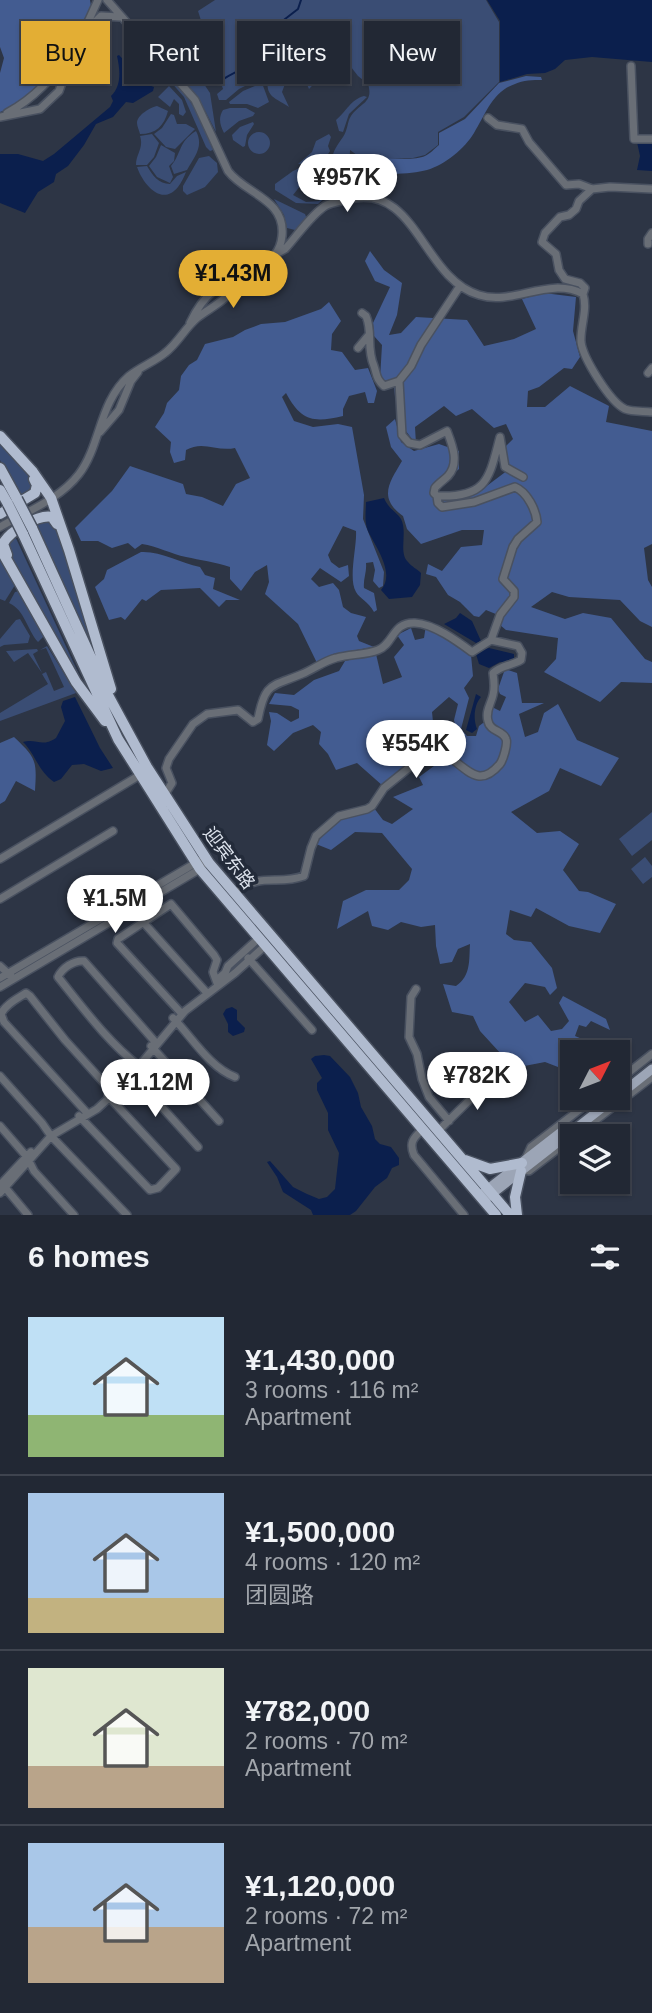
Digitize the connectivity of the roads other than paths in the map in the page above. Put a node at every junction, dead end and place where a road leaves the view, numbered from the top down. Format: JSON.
{"nodes":[{"id":1,"x":98,"y":0,"type":"edge"},
{"id":2,"x":107,"y":0,"type":"edge"},
{"id":3,"x":123,"y":18,"type":"junction"},
{"id":4,"x":90,"y":21,"type":"edge"},
{"id":5,"x":95,"y":21,"type":"edge"},
{"id":6,"x":631,"y":66,"type":"dead end"},
{"id":7,"x":47,"y":84,"type":"edge"},
{"id":8,"x":62,"y":84,"type":"edge"},
{"id":9,"x":1,"y":117,"type":"edge"},
{"id":10,"x":488,"y":118,"type":"dead end"},
{"id":11,"x":652,"y":139,"type":"edge"},
{"id":12,"x":592,"y":189,"type":"junction"},
{"id":13,"x":652,"y":189,"type":"edge"},
{"id":14,"x":282,"y":228,"type":"junction"},
{"id":15,"x":300,"y":233,"type":"junction"},
{"id":16,"x":652,"y":233,"type":"edge"},
{"id":17,"x":648,"y":244,"type":"dead end"},
{"id":18,"x":276,"y":254,"type":"junction"},
{"id":19,"x":260,"y":268,"type":"junction"},
{"id":20,"x":460,"y":286,"type":"junction"},
{"id":21,"x":583,"y":294,"type":"junction"},
{"id":22,"x":362,"y":313,"type":"dead end"},
{"id":23,"x":187,"y":329,"type":"junction"},
{"id":24,"x":368,"y":335,"type":"junction"},
{"id":25,"x":358,"y":348,"type":"dead end"},
{"id":26,"x":143,"y":366,"type":"junction"},
{"id":27,"x":399,"y":380,"type":"junction"},
{"id":28,"x":652,"y":412,"type":"edge"},
{"id":29,"x":0,"y":436,"type":"edge"},
{"id":30,"x":90,"y":451,"type":"junction"},
{"id":31,"x":17,"y":454,"type":"junction"},
{"id":32,"x":0,"y":468,"type":"edge"},
{"id":33,"x":523,"y":477,"type":"dead end"},
{"id":34,"x":0,"y":490,"type":"edge"},
{"id":35,"x":437,"y":496,"type":"junction"},
{"id":36,"x":51,"y":498,"type":"junction"},
{"id":37,"x":12,"y":501,"type":"junction"},
{"id":38,"x":0,"y":514,"type":"edge"},
{"id":39,"x":0,"y":527,"type":"edge"},
{"id":40,"x":27,"y":531,"type":"junction"},
{"id":41,"x":0,"y":548,"type":"edge"},
{"id":42,"x":69,"y":550,"type":"junction"},
{"id":43,"x":14,"y":573,"type":"junction"},
{"id":44,"x":491,"y":640,"type":"junction"},
{"id":45,"x":121,"y":719,"type":"junction"},
{"id":46,"x":118,"y":739,"type":"junction"},
{"id":47,"x":139,"y":775,"type":"junction"},
{"id":48,"x":165,"y":794,"type":"junction"},
{"id":49,"x":113,"y":831,"type":"dead end"},
{"id":50,"x":0,"y":859,"type":"edge"},
{"id":51,"x":201,"y":863,"type":"junction"},
{"id":52,"x":235,"y":893,"type":"junction"},
{"id":53,"x":0,"y":899,"type":"edge"},
{"id":54,"x":144,"y":922,"type":"junction"},
{"id":55,"x":262,"y":942,"type":"junction"},
{"id":56,"x":242,"y":953,"type":"junction"},
{"id":57,"x":249,"y":959,"type":"junction"},
{"id":58,"x":0,"y":966,"type":"edge"},
{"id":59,"x":228,"y":974,"type":"junction"},
{"id":60,"x":11,"y":976,"type":"junction"},
{"id":61,"x":0,"y":978,"type":"edge"},
{"id":62,"x":217,"y":983,"type":"junction"},
{"id":63,"x":0,"y":988,"type":"edge"},
{"id":64,"x":416,"y":989,"type":"dead end"},
{"id":65,"x":206,"y":992,"type":"junction"},
{"id":66,"x":181,"y":1013,"type":"junction"},
{"id":67,"x":174,"y":1019,"type":"junction"},
{"id":68,"x":313,"y":1030,"type":"dead end"},
{"id":69,"x":154,"y":1045,"type":"junction"},
{"id":70,"x":652,"y":1054,"type":"edge"},
{"id":71,"x":652,"y":1062,"type":"edge"},
{"id":72,"x":138,"y":1065,"type":"junction"},
{"id":73,"x":652,"y":1069,"type":"edge"},
{"id":74,"x":630,"y":1071,"type":"edge"},
{"id":75,"x":498,"y":1072,"type":"dead end"},
{"id":76,"x":131,"y":1073,"type":"junction"},
{"id":77,"x":0,"y":1076,"type":"edge"},
{"id":78,"x":235,"y":1077,"type":"dead end"},
{"id":79,"x":652,"y":1077,"type":"edge"},
{"id":80,"x":630,"y":1079,"type":"edge"},
{"id":81,"x":630,"y":1087,"type":"edge"},
{"id":82,"x":110,"y":1095,"type":"junction"},
{"id":83,"x":429,"y":1097,"type":"junction"},
{"id":84,"x":417,"y":1106,"type":"junction"},
{"id":85,"x":579,"y":1110,"type":"edge"},
{"id":86,"x":591,"y":1110,"type":"edge"},
{"id":87,"x":599,"y":1110,"type":"edge"},
{"id":88,"x":83,"y":1115,"type":"junction"},
{"id":89,"x":219,"y":1121,"type":"dead end"},
{"id":90,"x":449,"y":1121,"type":"junction"},
{"id":91,"x":591,"y":1124,"type":"edge"},
{"id":92,"x":0,"y":1126,"type":"edge"},
{"id":93,"x":422,"y":1130,"type":"junction"},
{"id":94,"x":438,"y":1131,"type":"junction"},
{"id":95,"x":50,"y":1134,"type":"junction"},
{"id":96,"x":198,"y":1147,"type":"dead end"},
{"id":97,"x":560,"y":1148,"type":"edge"},
{"id":98,"x":461,"y":1158,"type":"junction"},
{"id":99,"x":27,"y":1160,"type":"junction"},
{"id":100,"x":523,"y":1166,"type":"junction"},
{"id":101,"x":1,"y":1186,"type":"edge"},
{"id":102,"x":486,"y":1195,"type":"junction"},
{"id":103,"x":28,"y":1215,"type":"edge"},
{"id":104,"x":74,"y":1215,"type":"edge"},
{"id":105,"x":127,"y":1215,"type":"edge"},
{"id":106,"x":464,"y":1215,"type":"edge"},
{"id":107,"x":496,"y":1215,"type":"edge"},
{"id":108,"x":510,"y":1215,"type":"edge"},
{"id":109,"x":517,"y":1215,"type":"edge"}],
"edges":[{"from":1,"to":4,"type":"street"},
{"from":2,"to":3,"type":"street"},
{"from":3,"to":5,"type":"street"},
{"from":3,"to":14,"type":"street"},
{"from":6,"to":11,"type":"street"},
{"from":7,"to":9,"type":"street"},
{"from":8,"to":9,"type":"street"},
{"from":10,"to":12,"type":"street"},
{"from":12,"to":13,"type":"street"},
{"from":12,"to":21,"type":"street"},
{"from":14,"to":15,"type":"street"},
{"from":14,"to":18,"type":"street"},
{"from":15,"to":18,"type":"street"},
{"from":15,"to":20,"type":"street"},
{"from":16,"to":17,"type":"street"},
{"from":18,"to":19,"type":"street"},
{"from":19,"to":23,"type":"street"},
{"from":19,"to":23,"type":"street"},
{"from":20,"to":21,"type":"street"},
{"from":20,"to":27,"type":"street"},
{"from":21,"to":28,"type":"street"},
{"from":22,"to":24,"type":"street"},
{"from":23,"to":26,"type":"street"},
{"from":24,"to":25,"type":"street"},
{"from":24,"to":27,"type":"street"},
{"from":26,"to":30,"type":"street"},
{"from":26,"to":30,"type":"street"},
{"from":27,"to":35,"type":"street"},
{"from":29,"to":31,"type":"highway"},
{"from":30,"to":36,"type":"street"},
{"from":31,"to":36,"type":"highway"},
{"from":31,"to":38,"type":"highway"},
{"from":32,"to":37,"type":"highway","name":"迎宾东路"},
{"from":33,"to":35,"type":"street"},
{"from":34,"to":37,"type":"highway","name":"迎宾东路"},
{"from":35,"to":44,"type":"street"},
{"from":36,"to":39,"type":"street"},
{"from":36,"to":42,"type":"highway"},
{"from":37,"to":40,"type":"highway","name":"迎宾东路","bridge":true},
{"from":40,"to":45,"type":"highway","name":"迎宾东路"},
{"from":40,"to":46,"type":"highway","name":"迎宾东路"},
{"from":41,"to":43,"type":"highway"},
{"from":42,"to":43,"type":"highway"},
{"from":42,"to":45,"type":"highway"},
{"from":43,"to":46,"type":"highway"},
{"from":44,"to":48,"type":"street"},
{"from":44,"to":52,"type":"street"},
{"from":45,"to":48,"type":"highway","name":"迎宾东路"},
{"from":46,"to":47,"type":"highway","name":"迎宾东路"},
{"from":47,"to":50,"type":"street"},
{"from":47,"to":51,"type":"highway","name":"迎宾东路"},
{"from":48,"to":51,"type":"highway","name":"迎宾东路"},
{"from":49,"to":53,"type":"street"},
{"from":51,"to":52,"type":"highway","name":"迎宾东路"},
{"from":51,"to":55,"type":"highway","name":"迎宾东路"},
{"from":51,"to":60,"type":"street"},
{"from":52,"to":84,"type":"highway","name":"迎宾东路"},
{"from":54,"to":62,"type":"street"},
{"from":54,"to":65,"type":"street"},
{"from":54,"to":66,"type":"street"},
{"from":55,"to":56,"type":"street"},
{"from":55,"to":57,"type":"street"},
{"from":55,"to":93,"type":"highway","name":"迎宾东路"},
{"from":56,"to":57,"type":"street"},
{"from":56,"to":59,"type":"street"},
{"from":57,"to":59,"type":"street"},
{"from":57,"to":68,"type":"street"},
{"from":58,"to":60,"type":"street"},
{"from":59,"to":62,"type":"street"},
{"from":60,"to":61,"type":"street"},
{"from":60,"to":63,"type":"street"},
{"from":62,"to":65,"type":"street"},
{"from":64,"to":83,"type":"street"},
{"from":65,"to":66,"type":"street"},
{"from":66,"to":67,"type":"street"},
{"from":67,"to":69,"type":"street"},
{"from":67,"to":78,"type":"street"},
{"from":69,"to":72,"type":"street"},
{"from":69,"to":72,"type":"street"},
{"from":69,"to":89,"type":"street"},
{"from":70,"to":74,"type":"street"},
{"from":71,"to":80,"type":"main road"},
{"from":72,"to":76,"type":"street"},
{"from":73,"to":81,"type":"main road"},
{"from":75,"to":90,"type":"street"},
{"from":76,"to":82,"type":"street"},
{"from":76,"to":96,"type":"street"},
{"from":77,"to":95,"type":"street"},
{"from":79,"to":91,"type":"street"},
{"from":82,"to":88,"type":"street"},
{"from":82,"to":88,"type":"street"},
{"from":82,"to":88,"type":"street"},
{"from":83,"to":84,"type":"street"},
{"from":83,"to":90,"type":"street"},
{"from":84,"to":94,"type":"highway","name":"迎宾东路"},
{"from":85,"to":100,"type":"street"},
{"from":86,"to":100,"type":"main road"},
{"from":87,"to":100,"type":"main road"},
{"from":88,"to":95,"type":"street"},
{"from":90,"to":94,"type":"street"},
{"from":92,"to":99,"type":"street"},
{"from":93,"to":102,"type":"highway","name":"迎宾东路"},
{"from":93,"to":106,"type":"street"},
{"from":94,"to":98,"type":"highway","name":"迎宾东路"},
{"from":95,"to":99,"type":"street"},
{"from":95,"to":105,"type":"street"},
{"from":97,"to":100,"type":"street"},
{"from":98,"to":100,"type":"highway"},
{"from":98,"to":102,"type":"highway","name":"迎宾东路"},
{"from":99,"to":101,"type":"street"},
{"from":99,"to":104,"type":"street"},
{"from":100,"to":102,"type":"main road"},
{"from":100,"to":109,"type":"highway"},
{"from":101,"to":103,"type":"street"},
{"from":102,"to":107,"type":"highway","name":"迎宾东路"},
{"from":102,"to":108,"type":"highway","name":"迎宾东路"}]}
